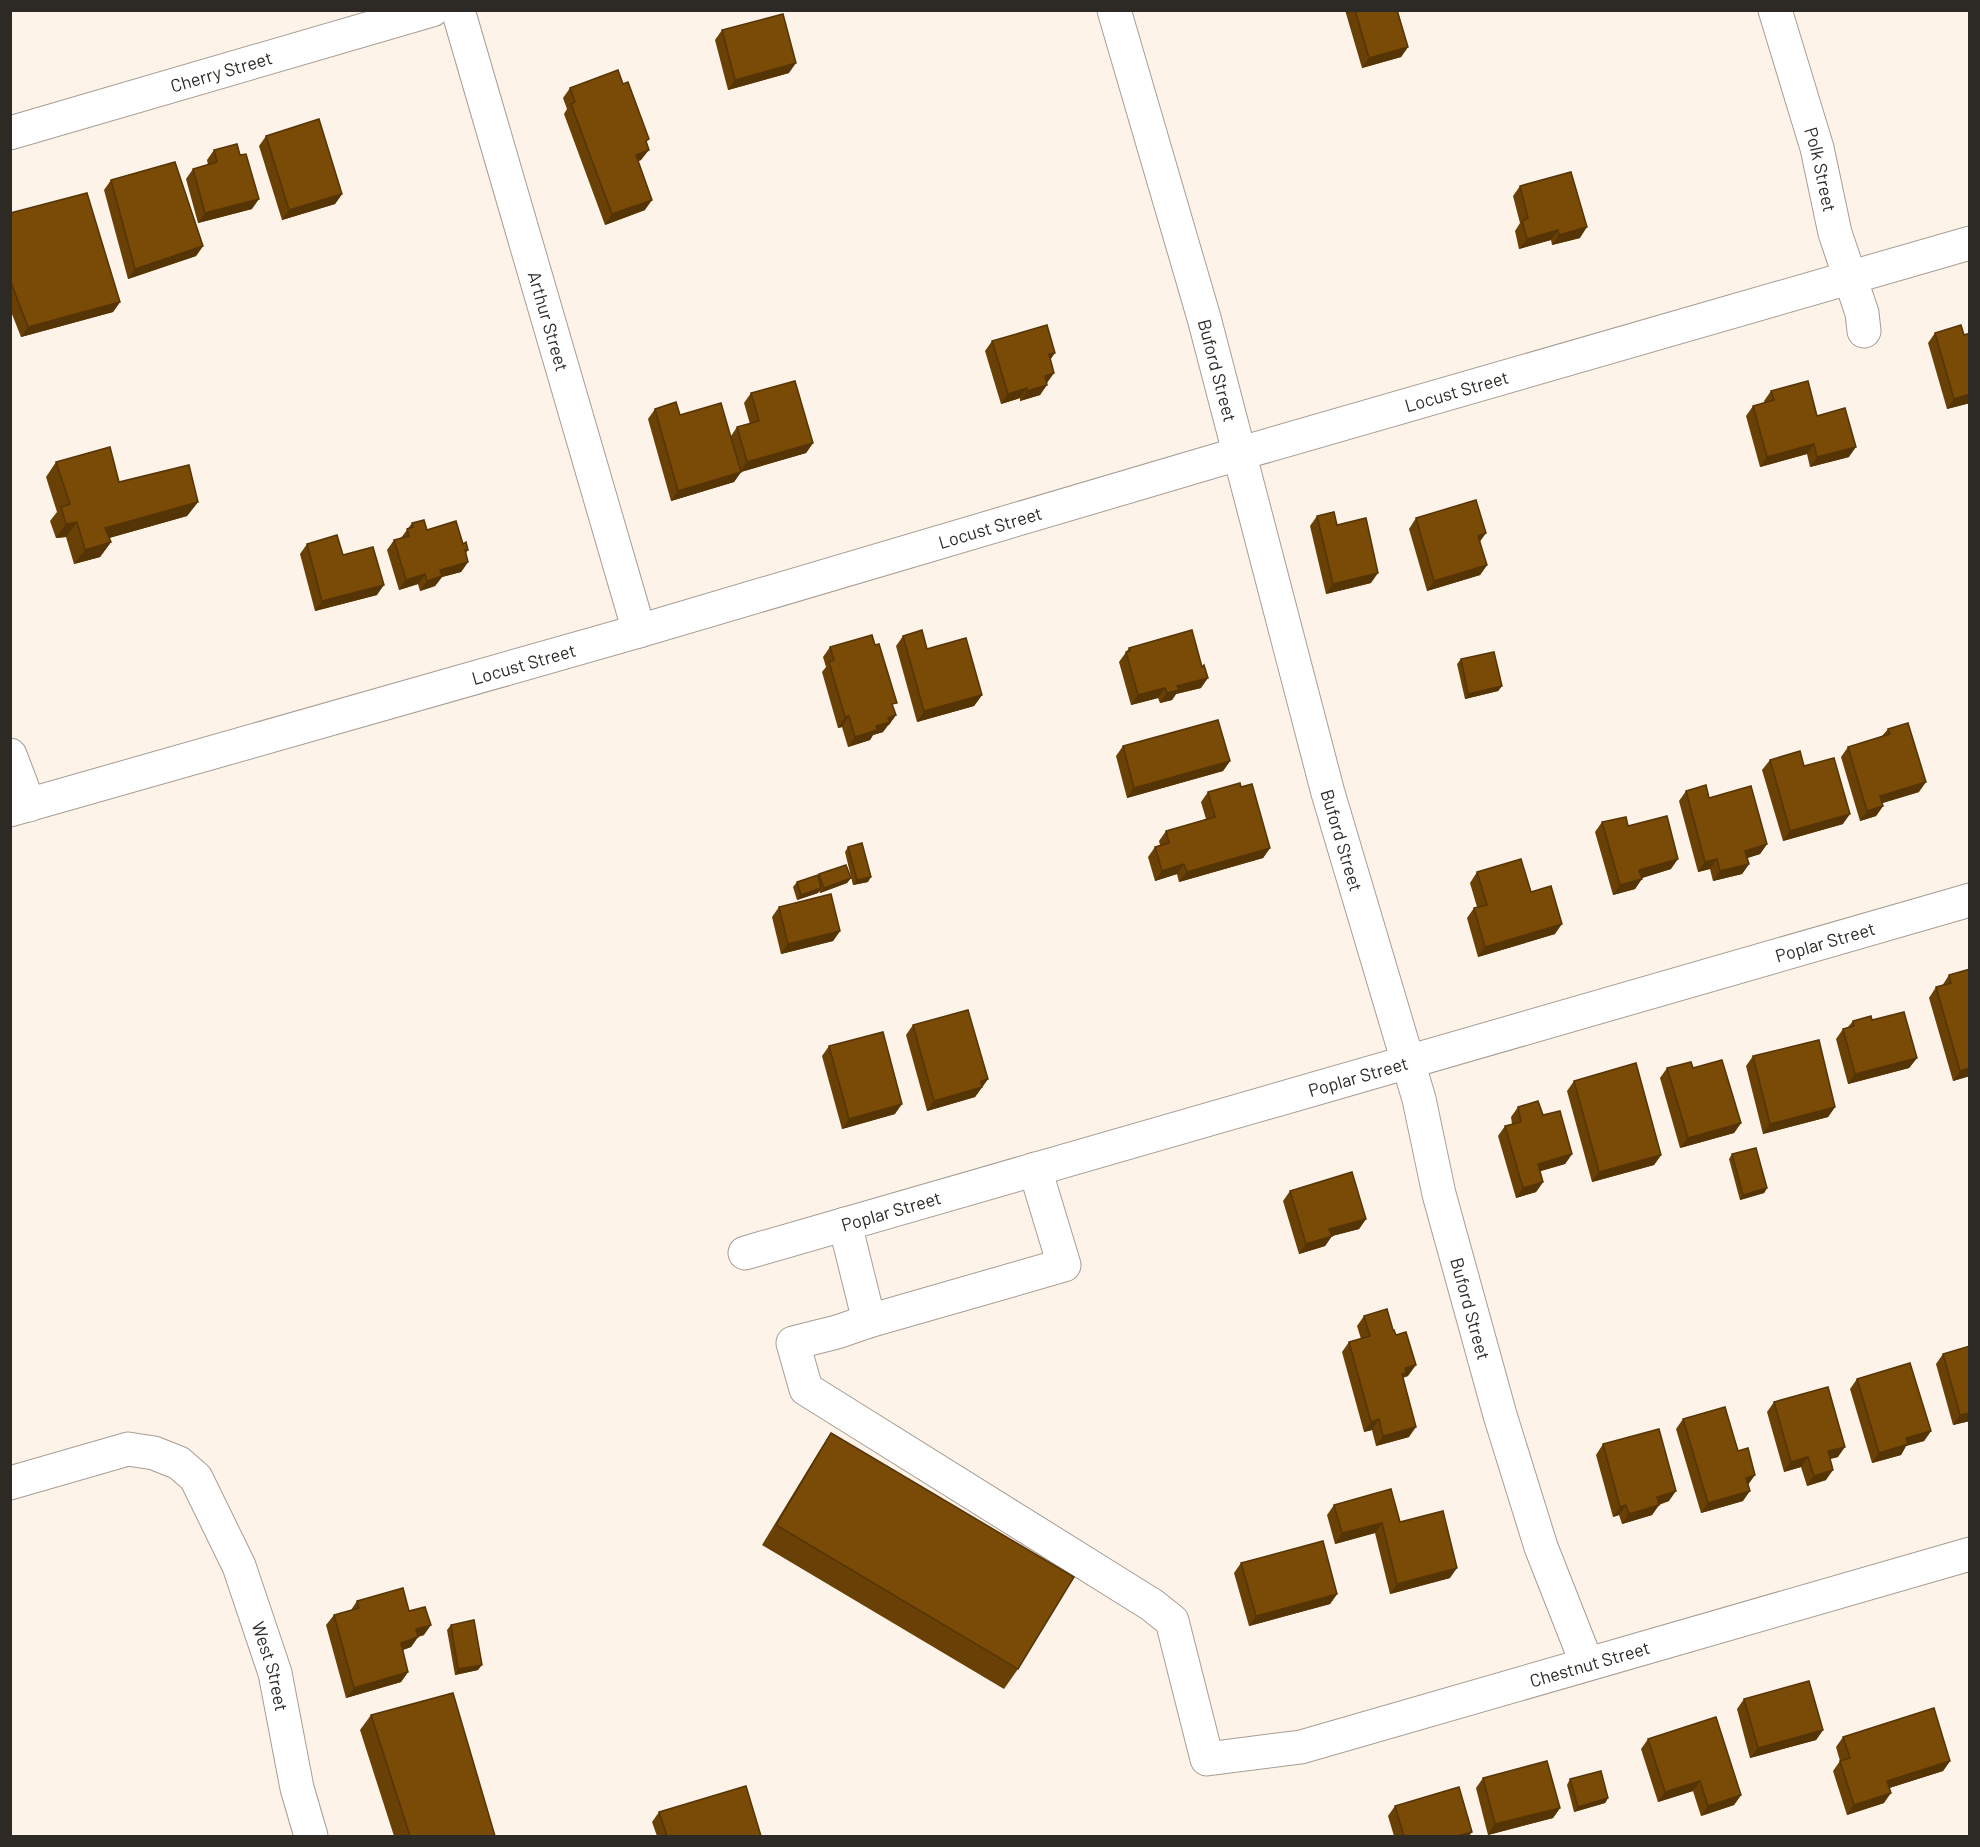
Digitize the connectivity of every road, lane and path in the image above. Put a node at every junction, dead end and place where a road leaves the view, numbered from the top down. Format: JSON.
{"nodes":[{"id":1,"x":432,"y":10,"type":"edge"},
{"id":2,"x":458,"y":10,"type":"edge"},
{"id":3,"x":1114,"y":10,"type":"edge"},
{"id":4,"x":1775,"y":10,"type":"edge"},
{"id":5,"x":10,"y":133,"type":"edge"},
{"id":6,"x":1970,"y":243,"type":"edge"},
{"id":7,"x":1850,"y":277,"type":"junction"},
{"id":8,"x":1864,"y":331,"type":"dead end"},
{"id":9,"x":1238,"y":454,"type":"junction"},
{"id":10,"x":639,"y":631,"type":"junction"},
{"id":11,"x":10,"y":755,"type":"edge"},
{"id":12,"x":20,"y":807,"type":"edge"},
{"id":13,"x":1970,"y":900,"type":"edge"},
{"id":14,"x":1408,"y":1061,"type":"junction"},
{"id":15,"x":1035,"y":1169,"type":"junction"},
{"id":16,"x":845,"y":1224,"type":"junction"},
{"id":17,"x":745,"y":1253,"type":"dead end"},
{"id":18,"x":869,"y":1321,"type":"junction"},
{"id":19,"x":10,"y":1483,"type":"edge"},
{"id":20,"x":1970,"y":1554,"type":"edge"},
{"id":21,"x":1587,"y":1664,"type":"junction"},
{"id":22,"x":311,"y":1836,"type":"edge"}],
"edges":[{"from":1,"to":5,"type":"street","name":"Cherry Street"},
{"from":2,"to":10,"type":"street","name":"Arthur Street"},
{"from":3,"to":9,"type":"street","name":"Buford Street"},
{"from":4,"to":7,"type":"street","name":"Polk Street"},
{"from":6,"to":7,"type":"street","name":"Locust Street"},
{"from":7,"to":8,"type":"street","name":"Polk Street"},
{"from":7,"to":9,"type":"street","name":"Locust Street"},
{"from":9,"to":10,"type":"street","name":"Locust Street"},
{"from":9,"to":14,"type":"street","name":"Buford Street"},
{"from":10,"to":12,"type":"street","name":"Locust Street"},
{"from":11,"to":12,"type":"street"},
{"from":13,"to":14,"type":"street","name":"Poplar Street"},
{"from":14,"to":15,"type":"street","name":"Poplar Street"},
{"from":14,"to":21,"type":"street","name":"Buford Street"},
{"from":15,"to":16,"type":"street","name":"Poplar Street"},
{"from":15,"to":18,"type":"street"},
{"from":16,"to":17,"type":"street","name":"Poplar Street"},
{"from":16,"to":18,"type":"street"},
{"from":18,"to":21,"type":"street","name":"Chestnut Street"},
{"from":19,"to":22,"type":"street","name":"West Street"},
{"from":20,"to":21,"type":"street","name":"Chestnut Street"}]}
